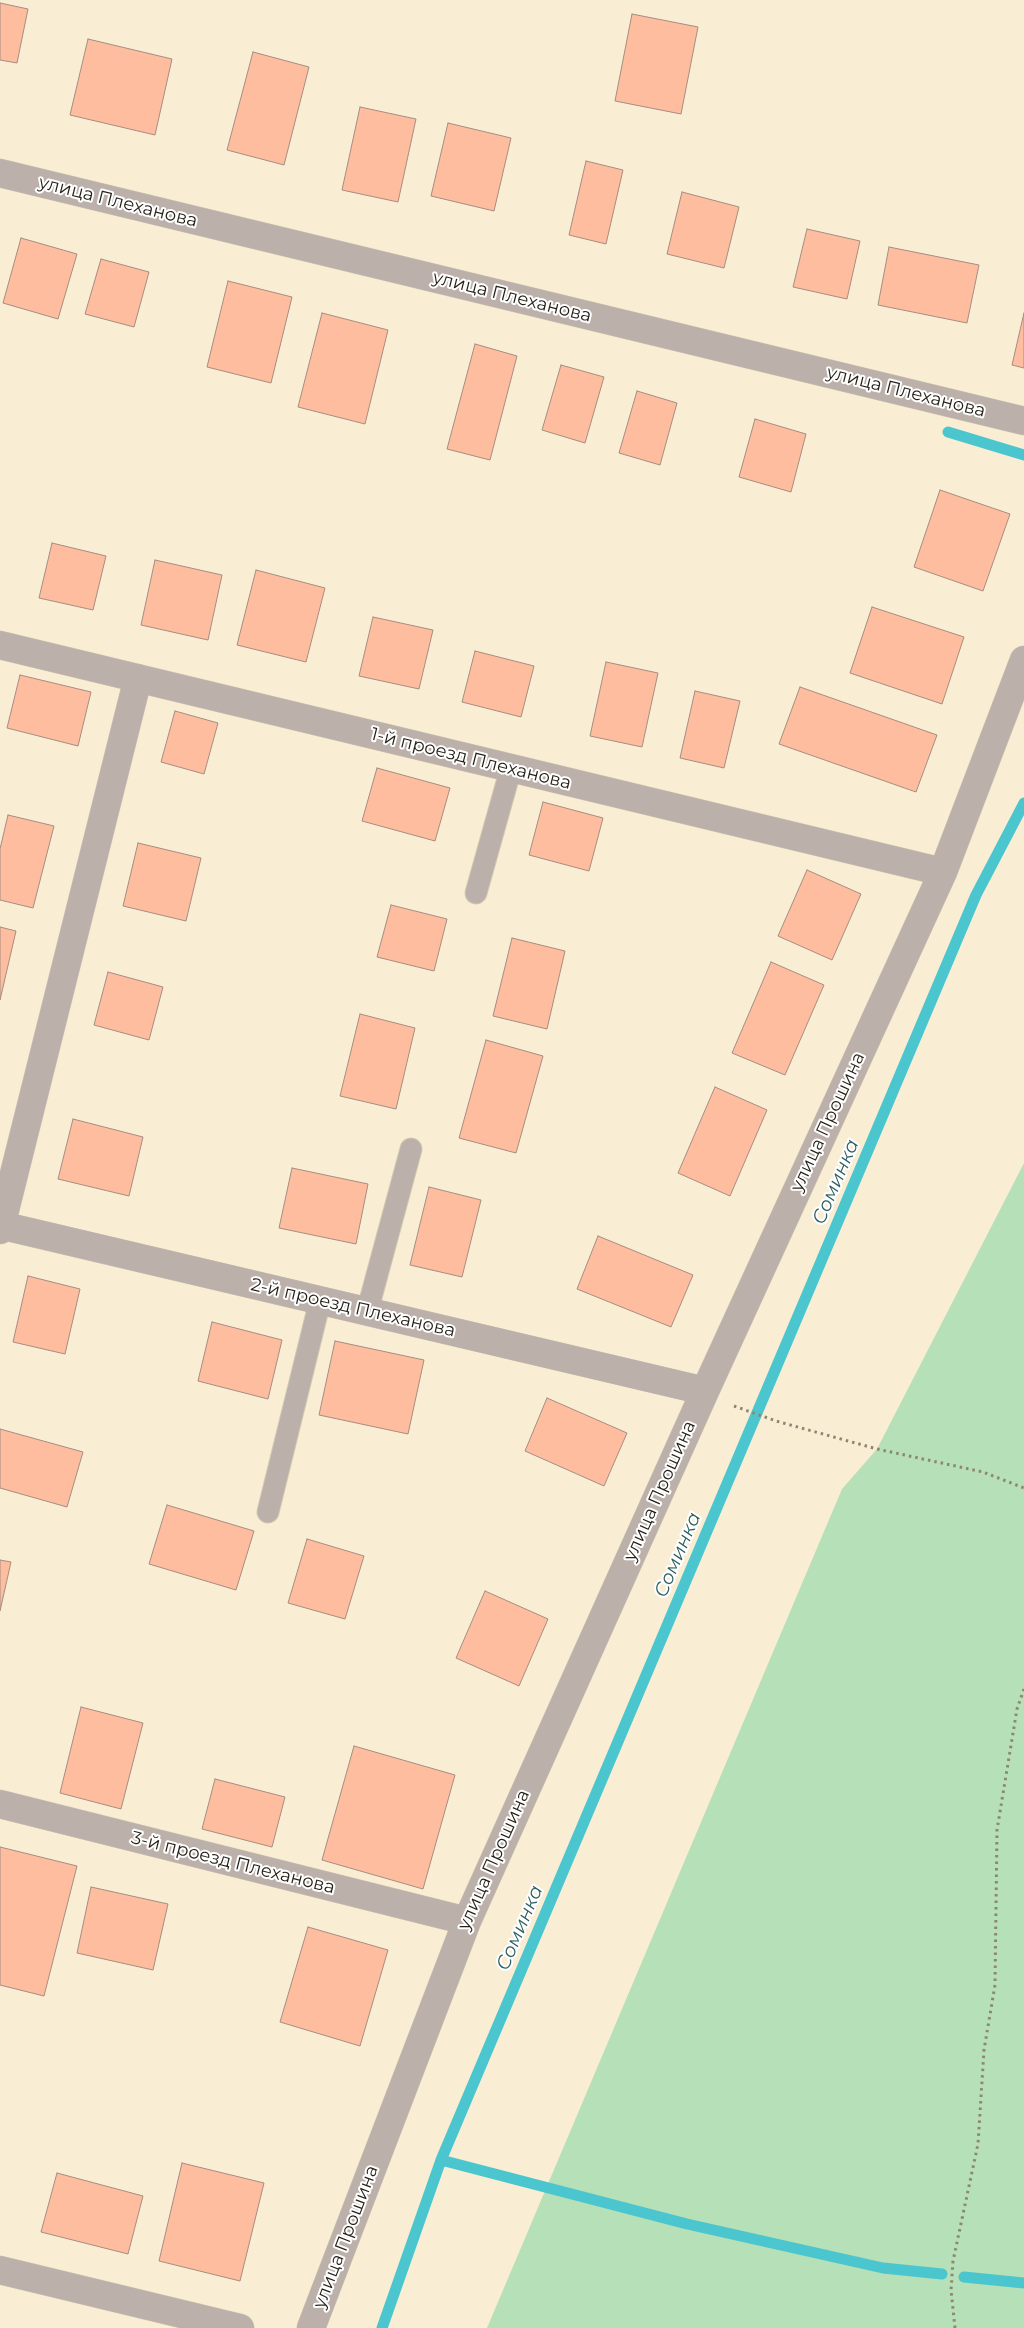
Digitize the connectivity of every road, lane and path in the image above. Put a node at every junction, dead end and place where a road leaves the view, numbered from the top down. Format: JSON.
{"nodes":[{"id":1,"x":0,"y":173,"type":"edge"},
{"id":2,"x":1024,"y":421,"type":"edge"},
{"id":3,"x":0,"y":645,"type":"edge"},
{"id":4,"x":1024,"y":660,"type":"edge"},
{"id":5,"x":138,"y":678,"type":"junction"},
{"id":6,"x":511,"y":768,"type":"junction"},
{"id":7,"x":943,"y":872,"type":"junction"},
{"id":8,"x":476,"y":893,"type":"dead end"},
{"id":9,"x":411,"y":1149,"type":"dead end"},
{"id":10,"x":0,"y":1227,"type":"edge"},
{"id":11,"x":320,"y":1301,"type":"junction"},
{"id":12,"x":367,"y":1312,"type":"junction"},
{"id":13,"x":717,"y":1397,"type":"junction"},
{"id":14,"x":1024,"y":1488,"type":"edge"},
{"id":15,"x":268,"y":1512,"type":"dead end"},
{"id":16,"x":1024,"y":1688,"type":"edge"},
{"id":17,"x":0,"y":1804,"type":"edge"},
{"id":18,"x":467,"y":1921,"type":"junction"},
{"id":19,"x":0,"y":2270,"type":"edge"},
{"id":20,"x":240,"y":2328,"type":"edge"},
{"id":21,"x":311,"y":2328,"type":"edge"},
{"id":22,"x":955,"y":2328,"type":"edge"}],
"edges":[{"from":1,"to":2,"type":"street","name":"улица Плеханова"},
{"from":3,"to":5,"type":"street","name":"1-й проезд Плеханова"},
{"from":4,"to":7,"type":"street","name":"улица Прошина"},
{"from":5,"to":6,"type":"street","name":"1-й проезд Плеханова"},
{"from":5,"to":10,"type":"street"},
{"from":6,"to":7,"type":"street","name":"1-й проезд Плеханова"},
{"from":6,"to":8,"type":"lane"},
{"from":7,"to":13,"type":"street","name":"улица Прошина"},
{"from":9,"to":12,"type":"lane"},
{"from":10,"to":11,"type":"street","name":"2-й проезд Плеханова"},
{"from":11,"to":12,"type":"street","name":"2-й проезд Плеханова"},
{"from":11,"to":15,"type":"lane"},
{"from":12,"to":13,"type":"street","name":"2-й проезд Плеханова"},
{"from":13,"to":14,"type":"path"},
{"from":13,"to":18,"type":"street","name":"улица Прошина"},
{"from":16,"to":22,"type":"path"},
{"from":17,"to":18,"type":"street","name":"3-й проезд Плеханова"},
{"from":18,"to":21,"type":"street","name":"улица Прошина"},
{"from":19,"to":20,"type":"street"}]}
